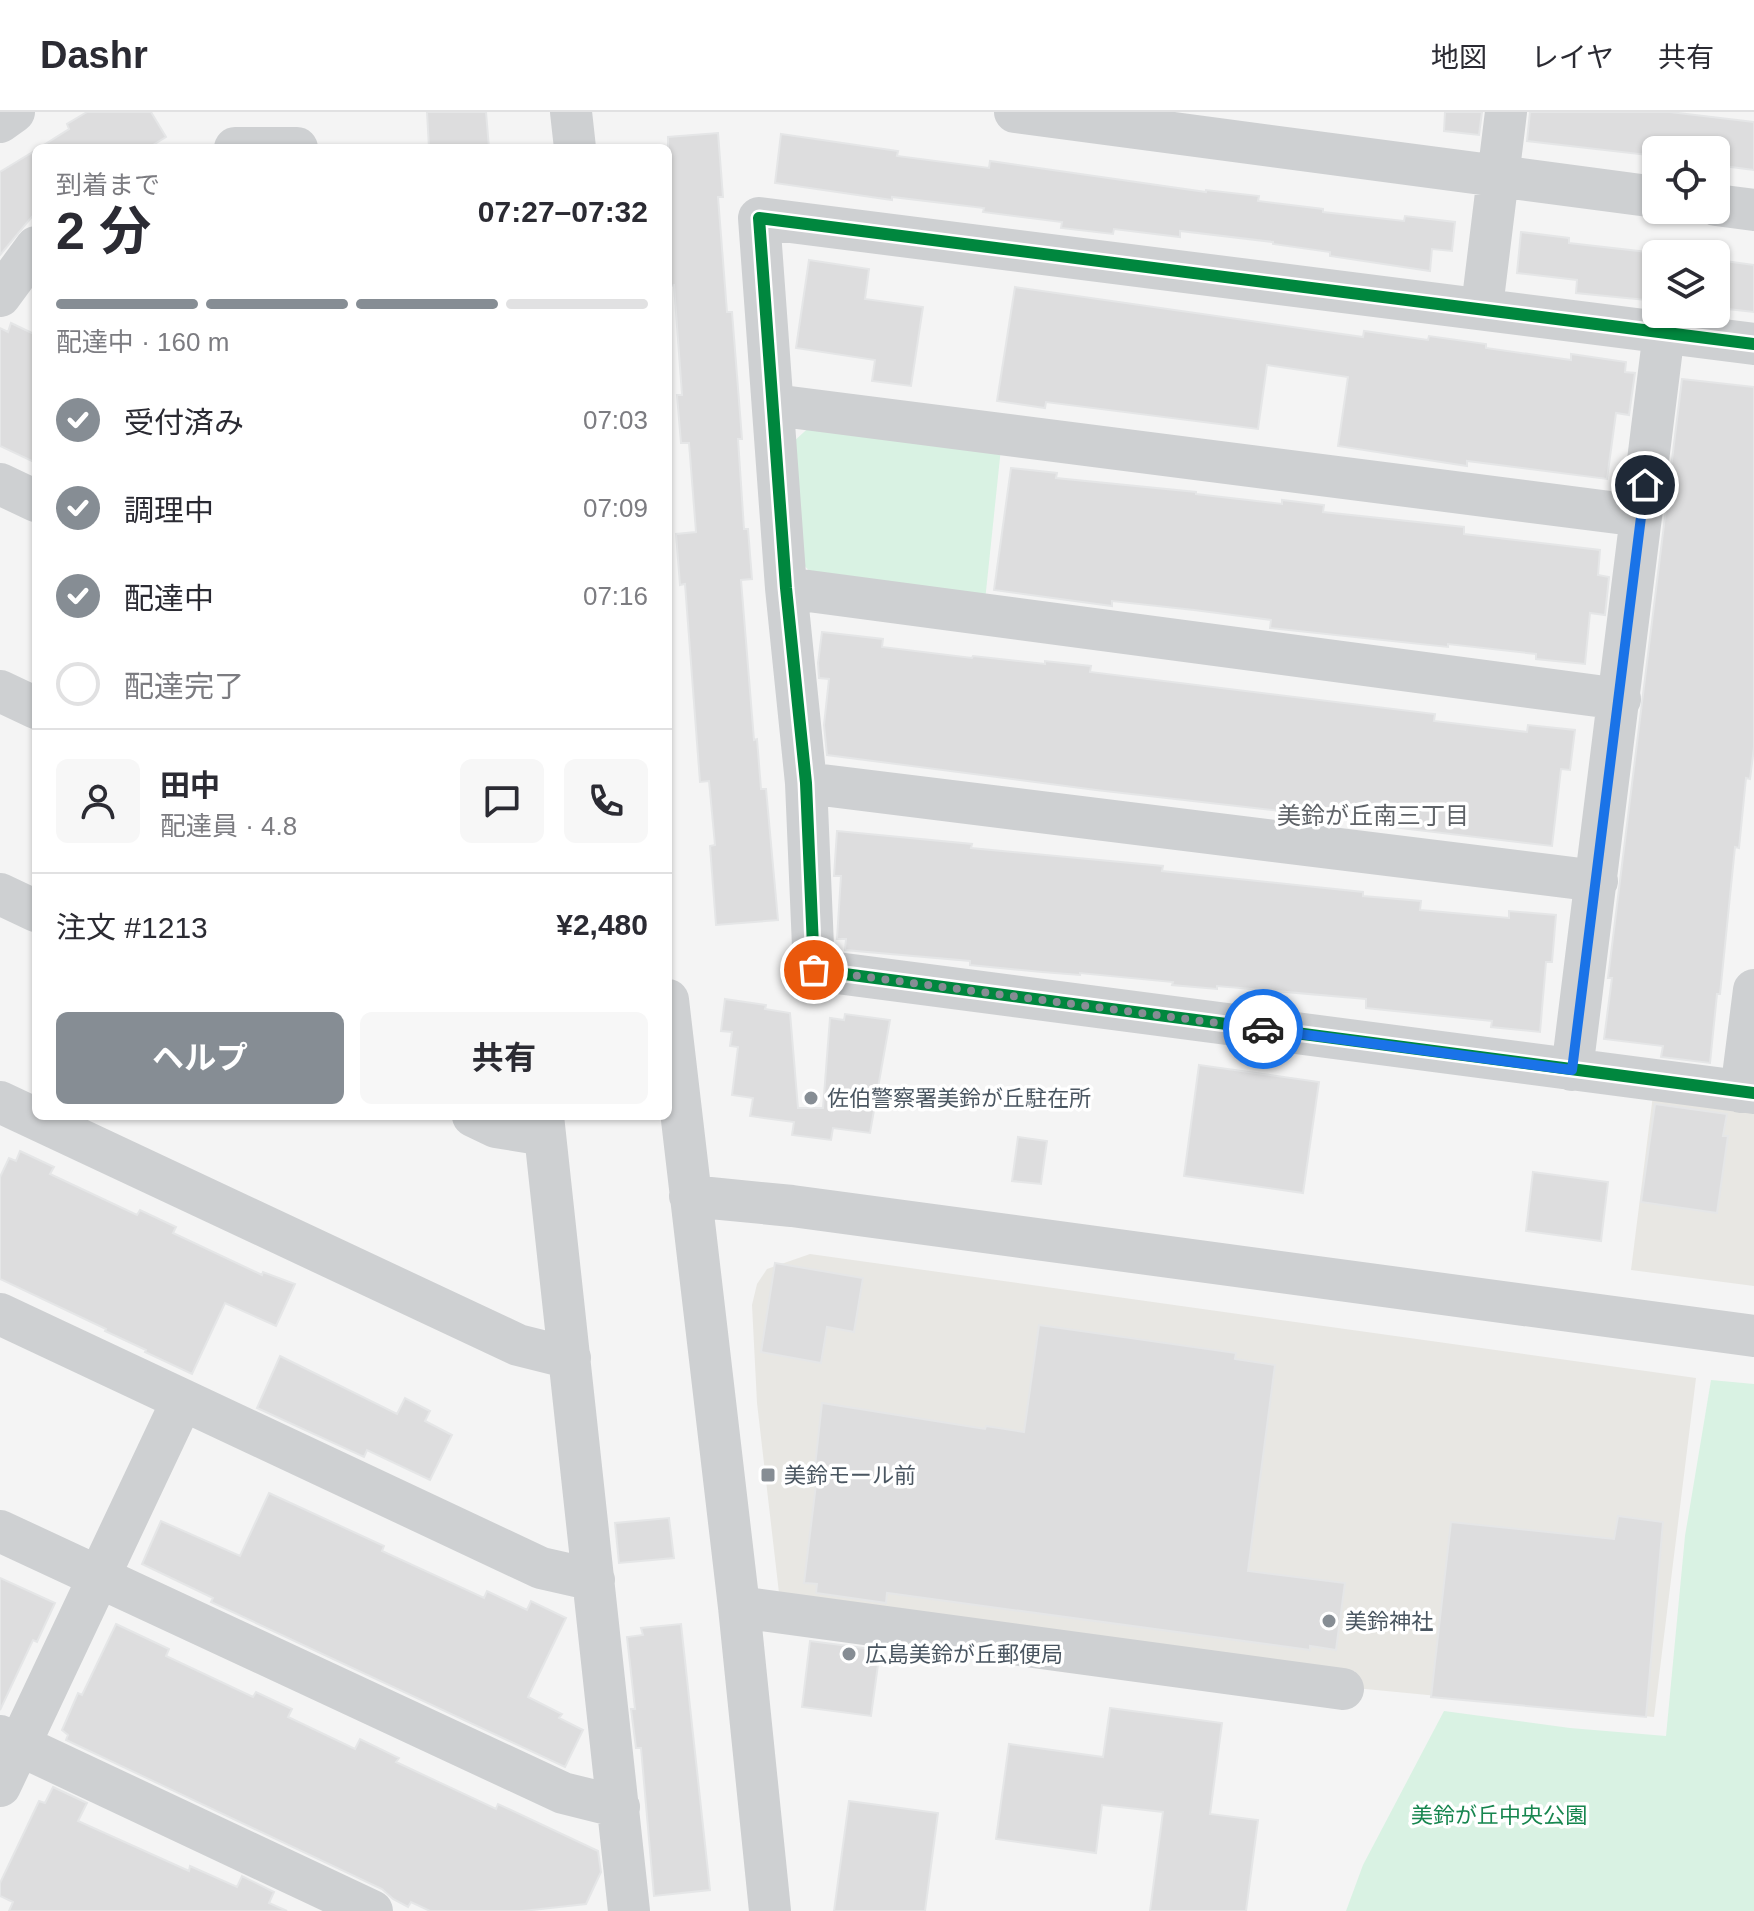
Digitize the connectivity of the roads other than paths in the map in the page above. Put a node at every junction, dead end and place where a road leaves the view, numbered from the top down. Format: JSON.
{"nodes":[{"id":1,"x":14,"y":112,"type":"edge"},
{"id":2,"x":571,"y":112,"type":"edge"},
{"id":3,"x":1015,"y":112,"type":"edge"},
{"id":4,"x":1506,"y":112,"type":"edge"},
{"id":5,"x":0,"y":122,"type":"edge"},
{"id":6,"x":575,"y":144,"type":"edge"},
{"id":7,"x":1498,"y":175,"type":"junction"},
{"id":8,"x":1642,"y":195,"type":"edge"},
{"id":9,"x":1730,"y":207,"type":"edge"},
{"id":10,"x":1754,"y":210,"type":"edge"},
{"id":11,"x":32,"y":255,"type":"edge"},
{"id":12,"x":15,"y":291,"type":"edge"},
{"id":13,"x":1482,"y":307,"type":"junction"},
{"id":14,"x":1664,"y":332,"type":"junction"},
{"id":15,"x":1754,"y":344,"type":"edge"},
{"id":16,"x":774,"y":405,"type":"junction"},
{"id":17,"x":0,"y":484,"type":"edge"},
{"id":18,"x":32,"y":499,"type":"edge"},
{"id":19,"x":1641,"y":516,"type":"junction"},
{"id":20,"x":786,"y":588,"type":"junction"},
{"id":21,"x":0,"y":691,"type":"edge"},
{"id":22,"x":1620,"y":699,"type":"junction"},
{"id":23,"x":32,"y":706,"type":"edge"},
{"id":24,"x":806,"y":783,"type":"junction"},
{"id":25,"x":1597,"y":881,"type":"junction"},
{"id":26,"x":0,"y":894,"type":"edge"},
{"id":27,"x":32,"y":909,"type":"edge"},
{"id":28,"x":1754,"y":990,"type":"edge"},
{"id":29,"x":672,"y":1036,"type":"edge"},
{"id":30,"x":1572,"y":1070,"type":"junction"},
{"id":31,"x":1748,"y":1092,"type":"edge"},
{"id":32,"x":0,"y":1102,"type":"edge"},
{"id":33,"x":32,"y":1117,"type":"edge"},
{"id":34,"x":38,"y":1120,"type":"edge"},
{"id":35,"x":481,"y":1120,"type":"edge"},
{"id":36,"x":544,"y":1125,"type":"edge"},
{"id":37,"x":690,"y":1196,"type":"junction"},
{"id":38,"x":0,"y":1314,"type":"edge"},
{"id":39,"x":1754,"y":1336,"type":"edge"},
{"id":40,"x":570,"y":1358,"type":"junction"},
{"id":41,"x":182,"y":1401,"type":"junction"},
{"id":42,"x":0,"y":1531,"type":"edge"},
{"id":43,"x":97,"y":1576,"type":"junction"},
{"id":44,"x":594,"y":1580,"type":"junction"},
{"id":45,"x":739,"y":1607,"type":"junction"},
{"id":46,"x":1343,"y":1689,"type":"dead end"},
{"id":47,"x":10,"y":1740,"type":"edge"},
{"id":48,"x":0,"y":1786,"type":"edge"},
{"id":49,"x":619,"y":1807,"type":"junction"},
{"id":50,"x":372,"y":1911,"type":"edge"},
{"id":51,"x":629,"y":1911,"type":"edge"},
{"id":52,"x":770,"y":1911,"type":"edge"}],
"edges":[{"from":1,"to":5,"type":"street"},
{"from":2,"to":6,"type":"street"},
{"from":3,"to":7,"type":"street"},
{"from":4,"to":7,"type":"street"},
{"from":7,"to":8,"type":"street"},
{"from":7,"to":13,"type":"street"},
{"from":9,"to":10,"type":"street"},
{"from":11,"to":12,"type":"street"},
{"from":13,"to":14,"type":"street"},
{"from":13,"to":16,"type":"street"},
{"from":14,"to":15,"type":"street"},
{"from":14,"to":19,"type":"street"},
{"from":16,"to":19,"type":"street"},
{"from":16,"to":20,"type":"street"},
{"from":17,"to":18,"type":"street"},
{"from":19,"to":22,"type":"street"},
{"from":20,"to":22,"type":"street"},
{"from":20,"to":24,"type":"street"},
{"from":21,"to":23,"type":"street"},
{"from":22,"to":25,"type":"street"},
{"from":24,"to":25,"type":"street"},
{"from":24,"to":30,"type":"street"},
{"from":25,"to":30,"type":"street"},
{"from":26,"to":27,"type":"street"},
{"from":28,"to":31,"type":"street"},
{"from":29,"to":37,"type":"street"},
{"from":30,"to":31,"type":"street"},
{"from":32,"to":33,"type":"street"},
{"from":34,"to":40,"type":"street"},
{"from":35,"to":36,"type":"street"},
{"from":36,"to":40,"type":"street"},
{"from":37,"to":39,"type":"street"},
{"from":37,"to":45,"type":"street"},
{"from":38,"to":41,"type":"street"},
{"from":40,"to":44,"type":"street"},
{"from":41,"to":43,"type":"street"},
{"from":41,"to":44,"type":"street"},
{"from":42,"to":43,"type":"street"},
{"from":43,"to":47,"type":"street"},
{"from":43,"to":49,"type":"street"},
{"from":44,"to":49,"type":"street"},
{"from":45,"to":46,"type":"street"},
{"from":45,"to":52,"type":"street"},
{"from":47,"to":48,"type":"street"},
{"from":47,"to":50,"type":"street"},
{"from":49,"to":51,"type":"street"}]}
